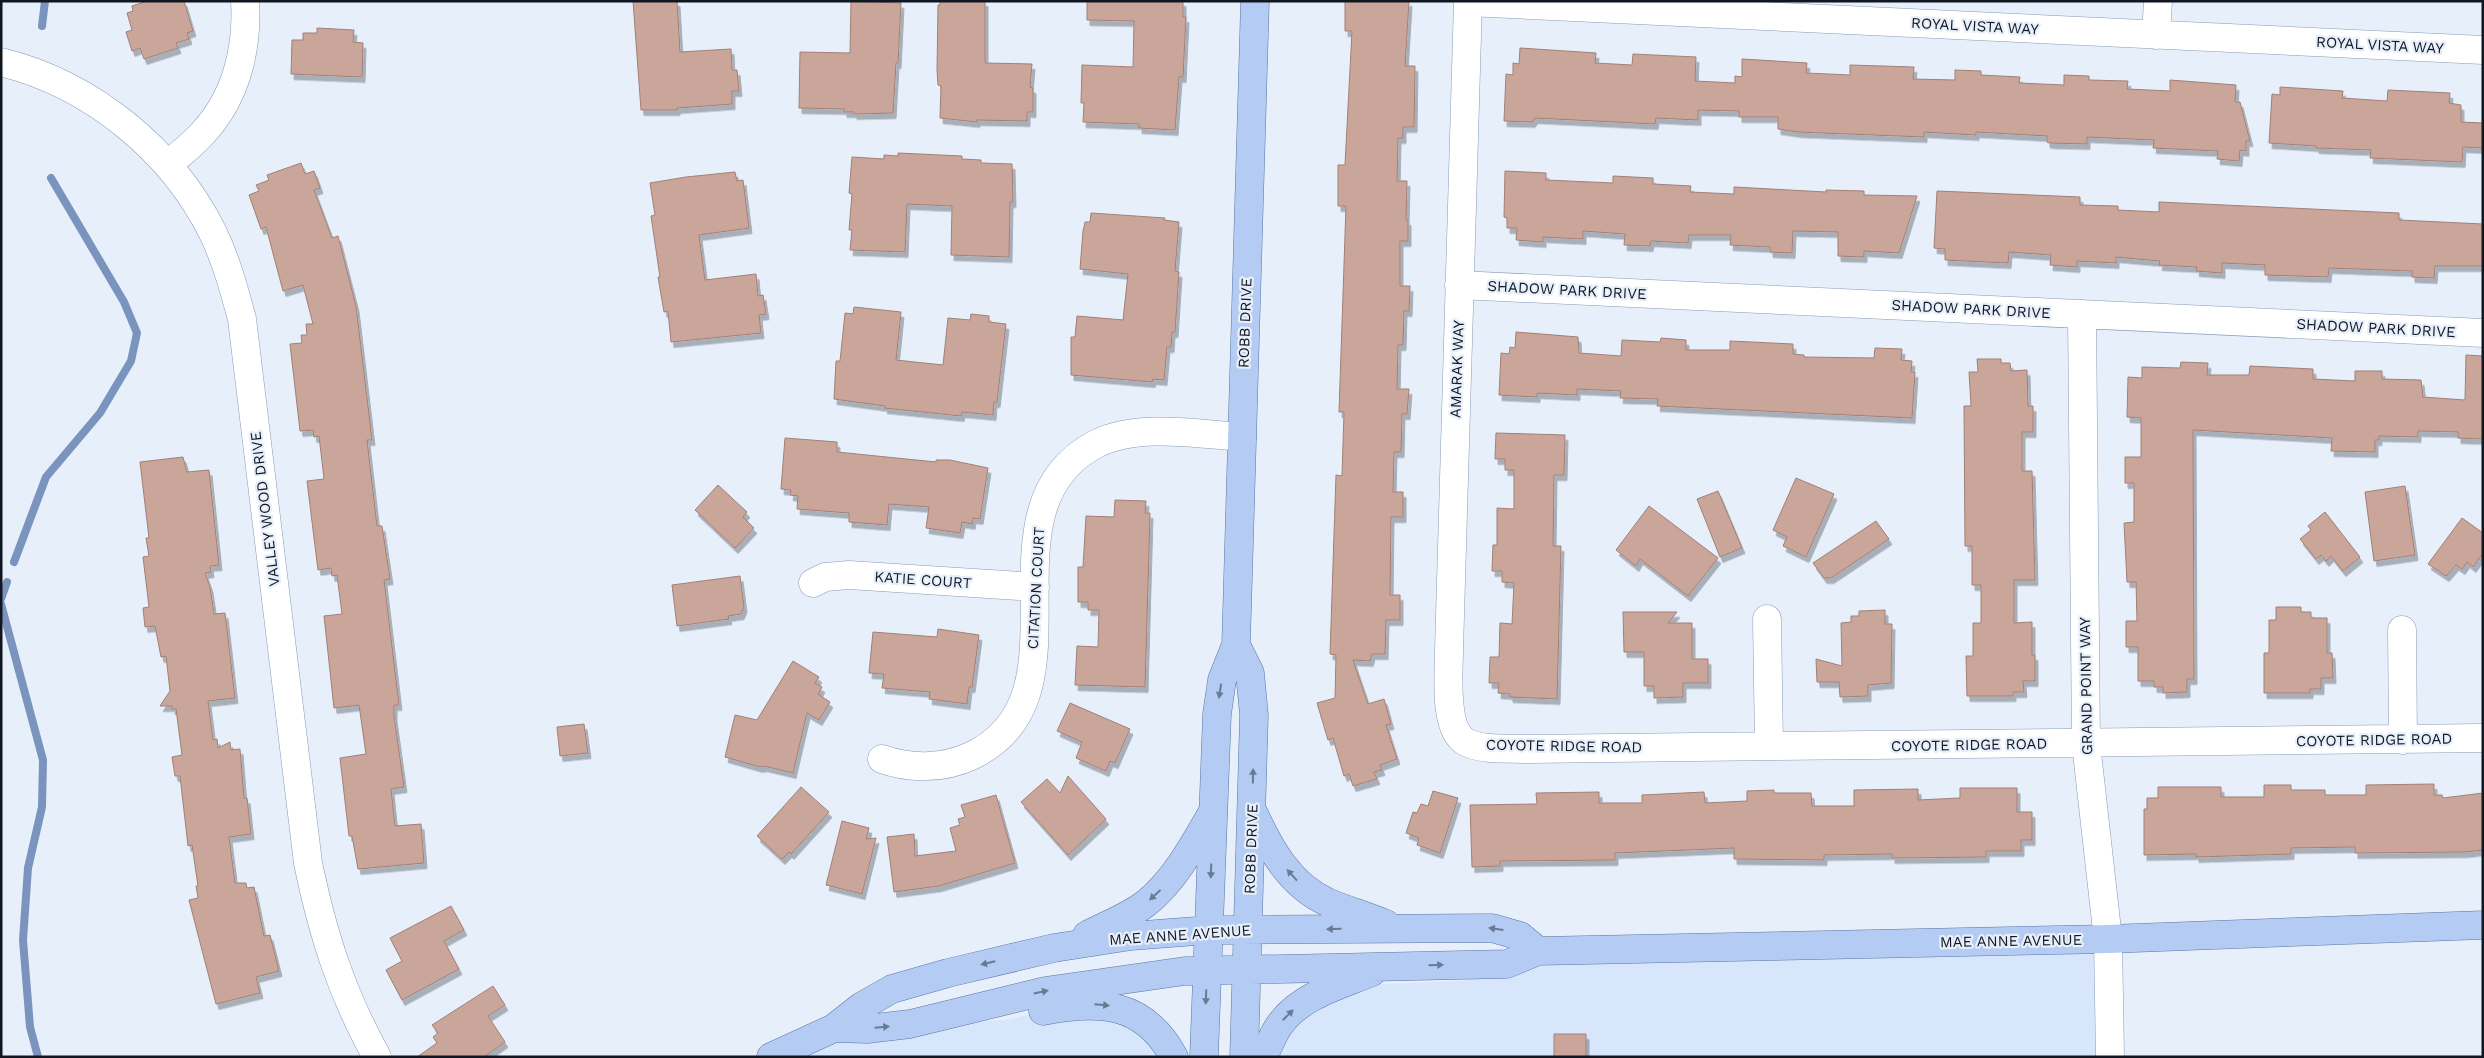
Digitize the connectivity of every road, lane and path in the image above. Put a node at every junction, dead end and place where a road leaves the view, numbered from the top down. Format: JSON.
{"nodes":[{"id":1,"x":245,"y":1,"type":"edge"},
{"id":2,"x":1255,"y":1,"type":"edge"},
{"id":3,"x":2158,"y":1,"type":"edge"},
{"id":4,"x":1468,"y":2,"type":"edge"},
{"id":5,"x":1811,"y":10,"type":"edge"},
{"id":6,"x":2156,"y":35,"type":"junction"},
{"id":7,"x":2483,"y":50,"type":"edge"},
{"id":8,"x":1,"y":62,"type":"edge"},
{"id":9,"x":168,"y":165,"type":"junction"},
{"id":10,"x":1459,"y":285,"type":"junction"},
{"id":11,"x":2082,"y":314,"type":"junction"},
{"id":12,"x":2483,"y":333,"type":"edge"},
{"id":13,"x":1242,"y":437,"type":"junction"},
{"id":14,"x":814,"y":583,"type":"dead end"},
{"id":15,"x":1035,"y":588,"type":"junction"},
{"id":16,"x":1767,"y":619,"type":"dead end"},
{"id":17,"x":2402,"y":630,"type":"dead end"},
{"id":18,"x":1236,"y":645,"type":"junction"},
{"id":19,"x":1458,"y":735,"type":"joint"},
{"id":20,"x":2483,"y":738,"type":"edge"},
{"id":21,"x":2403,"y":740,"type":"junction"},
{"id":22,"x":2086,"y":744,"type":"junction"},
{"id":23,"x":1768,"y":746,"type":"junction"},
{"id":24,"x":882,"y":759,"type":"dead end"},
{"id":25,"x":1252,"y":810,"type":"junction"},
{"id":26,"x":1213,"y":812,"type":"junction"},
{"id":27,"x":2483,"y":924,"type":"edge"},
{"id":28,"x":1396,"y":928,"type":"junction"},
{"id":29,"x":1209,"y":930,"type":"junction"},
{"id":30,"x":1249,"y":930,"type":"junction"},
{"id":31,"x":2108,"y":939,"type":"junction"},
{"id":32,"x":1064,"y":946,"type":"junction"},
{"id":33,"x":1538,"y":951,"type":"junction"},
{"id":34,"x":1387,"y":966,"type":"junction"},
{"id":35,"x":1248,"y":969,"type":"junction"},
{"id":36,"x":1208,"y":970,"type":"junction"},
{"id":37,"x":932,"y":1020,"type":"junction"},
{"id":38,"x":834,"y":1028,"type":"junction"},
{"id":39,"x":377,"y":1057,"type":"edge"},
{"id":40,"x":771,"y":1057,"type":"edge"},
{"id":41,"x":1174,"y":1057,"type":"edge"},
{"id":42,"x":1204,"y":1057,"type":"edge"},
{"id":43,"x":1244,"y":1057,"type":"edge"},
{"id":44,"x":1263,"y":1057,"type":"edge"},
{"id":45,"x":2110,"y":1057,"type":"edge"}],
"edges":[{"from":1,"to":9,"type":"street"},
{"from":2,"to":13,"type":"main road","name":"ROBB DRIVE"},
{"from":3,"to":6,"type":"street"},
{"from":4,"to":5,"type":"street","name":"ROYAL VISTA WAY"},
{"from":4,"to":10,"type":"street","name":"AMARAK WAY"},
{"from":5,"to":6,"type":"street","name":"ROYAL VISTA WAY"},
{"from":6,"to":7,"type":"street","name":"ROYAL VISTA WAY"},
{"from":8,"to":9,"type":"street","name":"VALLEY WOOD DRIVE"},
{"from":9,"to":39,"type":"street","name":"VALLEY WOOD DRIVE"},
{"from":10,"to":11,"type":"street","name":"SHADOW PARK DRIVE"},
{"from":10,"to":19,"type":"street","name":"AMARAK WAY"},
{"from":11,"to":12,"type":"street","name":"SHADOW PARK DRIVE"},
{"from":11,"to":22,"type":"street","name":"GRAND POINT WAY"},
{"from":13,"to":15,"type":"street","name":"CITATION COURT"},
{"from":13,"to":18,"type":"main road","name":"ROBB DRIVE"},
{"from":14,"to":15,"type":"street","name":"KATIE COURT"},
{"from":15,"to":24,"type":"street","name":"CITATION COURT"},
{"from":16,"to":23,"type":"street"},
{"from":17,"to":21,"type":"street"},
{"from":25,"to":18,"type":"main road","name":"ROBB DRIVE","one_way":true},
{"from":18,"to":26,"type":"main road","name":"ROBB DRIVE","one_way":true},
{"from":19,"to":23,"type":"street","name":"COYOTE RIDGE ROAD"},
{"from":20,"to":21,"type":"street","name":"COYOTE RIDGE ROAD"},
{"from":21,"to":22,"type":"street","name":"COYOTE RIDGE ROAD"},
{"from":22,"to":23,"type":"street","name":"COYOTE RIDGE ROAD"},
{"from":22,"to":31,"type":"street","name":"GRAND POINT WAY"},
{"from":28,"to":25,"type":"main road","one_way":true},
{"from":25,"to":30,"type":"main road","name":"ROBB DRIVE"},
{"from":26,"to":29,"type":"main road","name":"ROBB DRIVE","one_way":true},
{"from":26,"to":32,"type":"main road","one_way":true},
{"from":27,"to":31,"type":"main road","name":"MAE ANNE AVENUE"},
{"from":28,"to":30,"type":"main road","name":"MAE ANNE AVENUE","one_way":true},
{"from":33,"to":28,"type":"main road","name":"MAE ANNE AVENUE","one_way":true},
{"from":29,"to":30,"type":"main road","name":"MAE ANNE AVENUE"},
{"from":29,"to":32,"type":"main road","name":"MAE ANNE AVENUE"},
{"from":29,"to":36,"type":"main road","name":"ROBB DRIVE"},
{"from":30,"to":35,"type":"main road","name":"ROBB DRIVE"},
{"from":31,"to":33,"type":"main road","name":"MAE ANNE AVENUE"},
{"from":31,"to":45,"type":"street","name":"GRAND POINT WAY"},
{"from":32,"to":38,"type":"main road","name":"MAE ANNE AVENUE","one_way":true},
{"from":34,"to":33,"type":"main road","name":"MAE ANNE AVENUE","one_way":true},
{"from":34,"to":35,"type":"main road","name":"MAE ANNE AVENUE"},
{"from":44,"to":34,"type":"main road","one_way":true},
{"from":35,"to":36,"type":"main road","name":"MAE ANNE AVENUE"},
{"from":35,"to":43,"type":"main road","name":"ROBB DRIVE"},
{"from":37,"to":36,"type":"main road","name":"MAE ANNE AVENUE","one_way":true},
{"from":36,"to":42,"type":"main road","name":"ROBB DRIVE","one_way":true},
{"from":38,"to":37,"type":"main road","name":"MAE ANNE AVENUE","one_way":true},
{"from":37,"to":41,"type":"main road","one_way":true},
{"from":38,"to":40,"type":"main road","name":"MAE ANNE AVENUE"}]}
